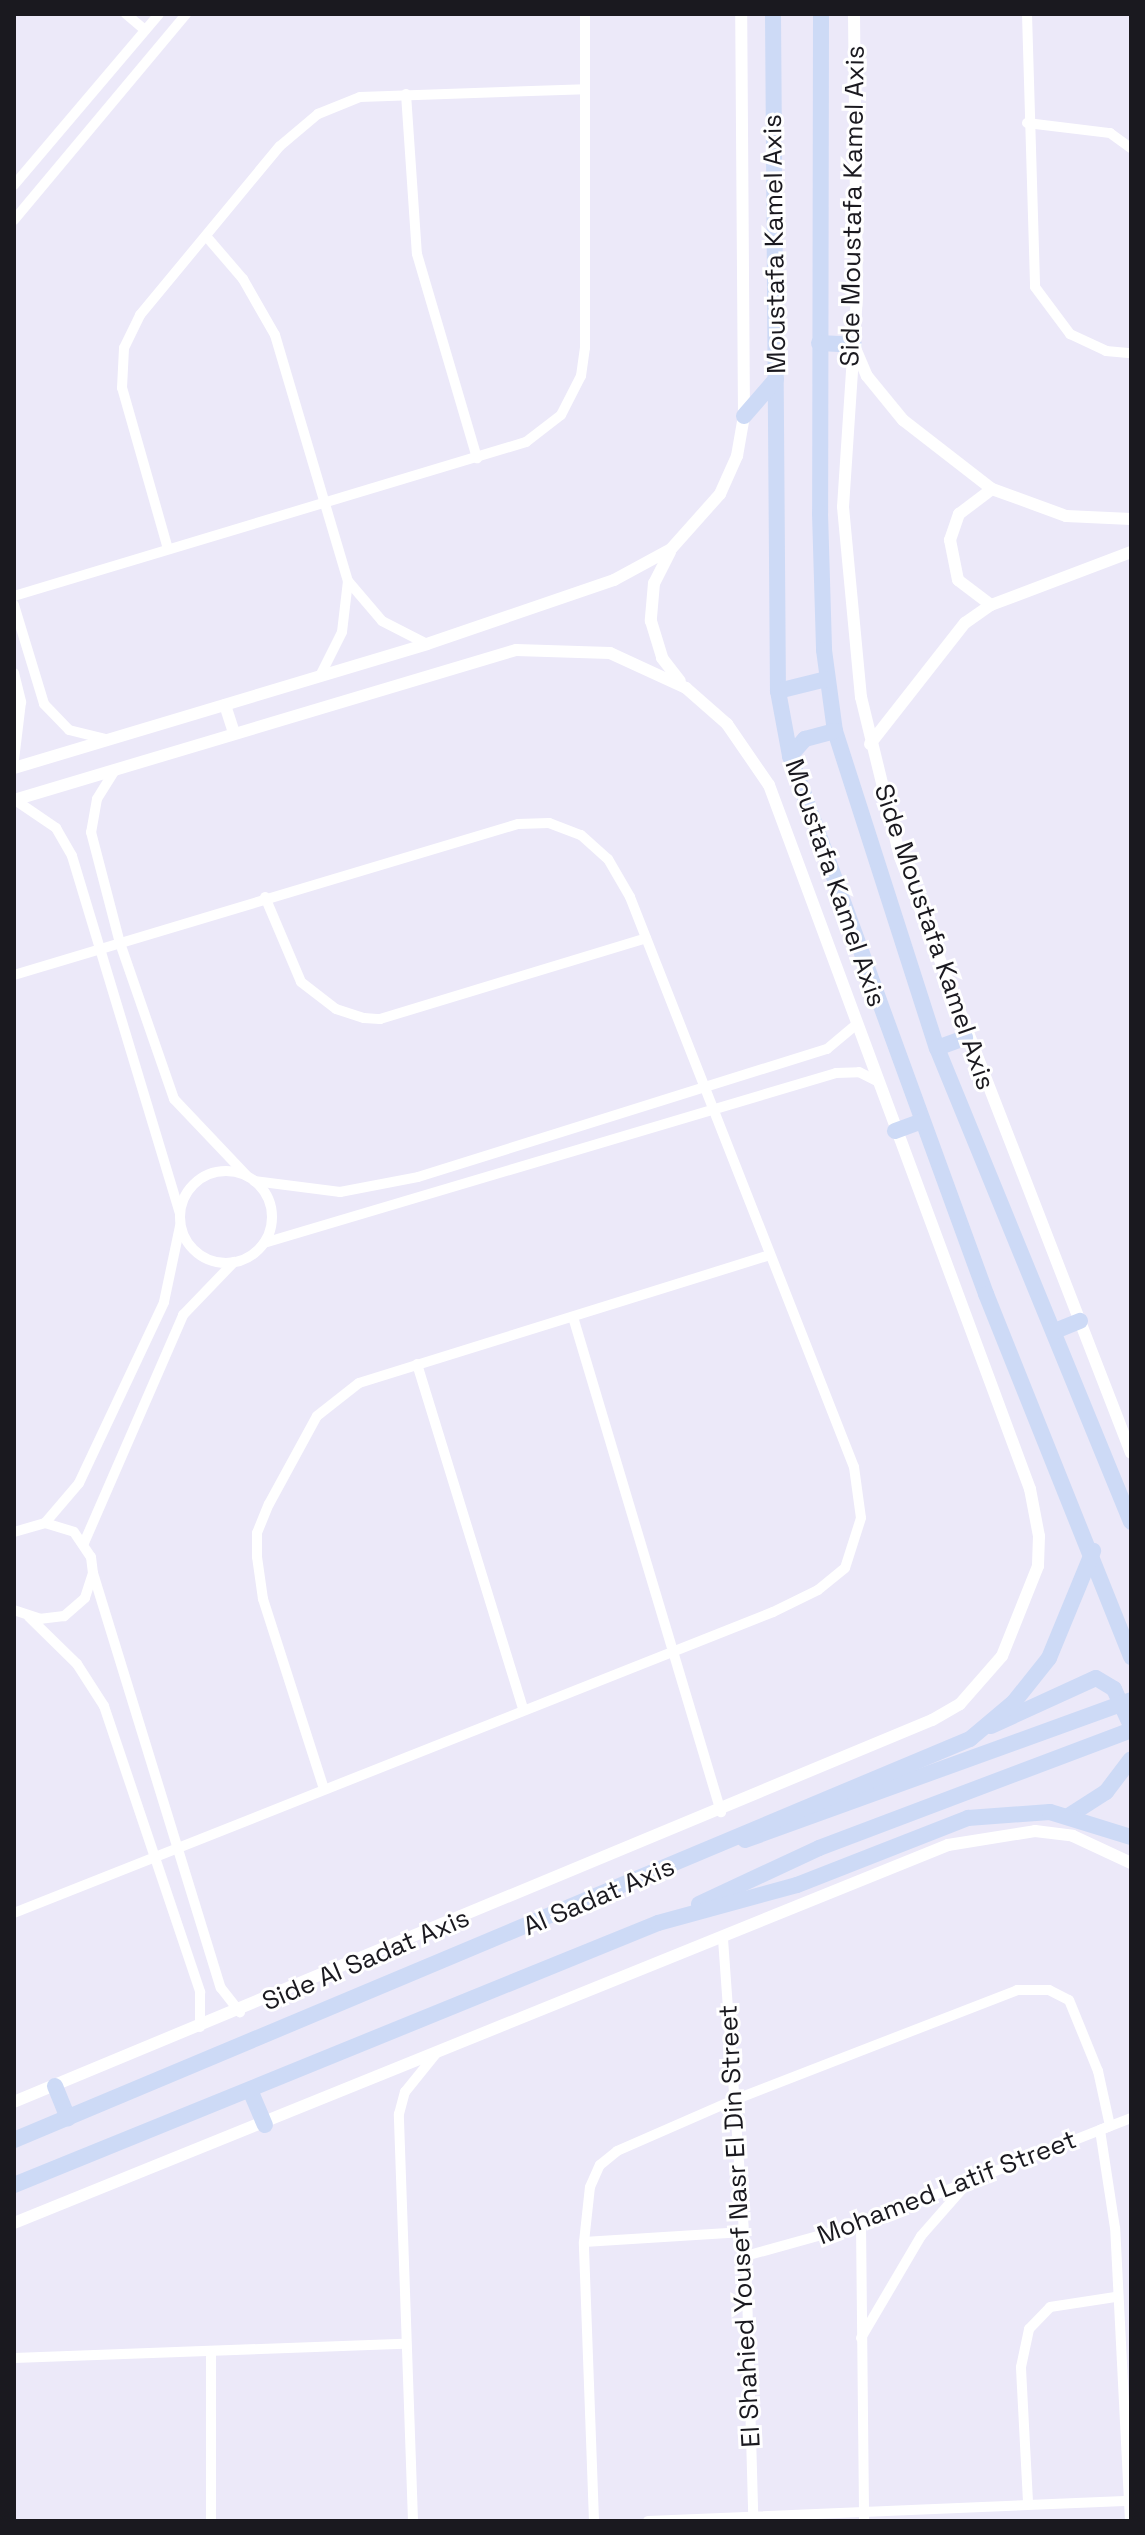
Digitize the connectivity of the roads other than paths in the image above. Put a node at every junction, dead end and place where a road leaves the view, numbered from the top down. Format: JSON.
{"nodes":[{"id":1,"x":126,"y":14,"type":"edge"},
{"id":2,"x":159,"y":14,"type":"edge"},
{"id":3,"x":186,"y":14,"type":"edge"},
{"id":4,"x":585,"y":14,"type":"edge"},
{"id":5,"x":741,"y":14,"type":"edge"},
{"id":6,"x":773,"y":14,"type":"edge"},
{"id":7,"x":821,"y":14,"type":"edge"},
{"id":8,"x":854,"y":14,"type":"edge"},
{"id":9,"x":1027,"y":14,"type":"edge"},
{"id":10,"x":145,"y":30,"type":"junction"},
{"id":11,"x":585,"y":89,"type":"junction"},
{"id":12,"x":406,"y":94,"type":"junction"},
{"id":13,"x":1027,"y":123,"type":"junction"},
{"id":14,"x":1131,"y":148,"type":"edge"},
{"id":15,"x":14,"y":185,"type":"edge"},
{"id":16,"x":14,"y":220,"type":"edge"},
{"id":17,"x":206,"y":236,"type":"junction"},
{"id":18,"x":819,"y":343,"type":"junction"},
{"id":19,"x":854,"y":345,"type":"junction"},
{"id":20,"x":1131,"y":353,"type":"edge"},
{"id":21,"x":776,"y":379,"type":"junction"},
{"id":22,"x":744,"y":416,"type":"junction"},
{"id":23,"x":477,"y":458,"type":"junction"},
{"id":24,"x":992,"y":489,"type":"junction"},
{"id":25,"x":325,"y":502,"type":"junction"},
{"id":26,"x":1131,"y":519,"type":"edge"},
{"id":27,"x":168,"y":549,"type":"junction"},
{"id":28,"x":671,"y":549,"type":"junction"},
{"id":29,"x":1131,"y":552,"type":"edge"},
{"id":30,"x":348,"y":581,"type":"junction"},
{"id":31,"x":14,"y":596,"type":"edge"},
{"id":32,"x":14,"y":605,"type":"edge"},
{"id":33,"x":991,"y":605,"type":"junction"},
{"id":34,"x":427,"y":644,"type":"junction"},
{"id":35,"x":14,"y":673,"type":"edge"},
{"id":36,"x":320,"y":676,"type":"junction"},
{"id":37,"x":827,"y":679,"type":"junction"},
{"id":38,"x":686,"y":688,"type":"junction"},
{"id":39,"x":778,"y":691,"type":"junction"},
{"id":40,"x":225,"y":705,"type":"junction"},
{"id":41,"x":835,"y":731,"type":"junction"},
{"id":42,"x":234,"y":733,"type":"junction"},
{"id":43,"x":110,"y":739,"type":"junction"},
{"id":44,"x":870,"y":744,"type":"junction"},
{"id":45,"x":790,"y":756,"type":"junction"},
{"id":46,"x":14,"y":760,"type":"edge"},
{"id":47,"x":14,"y":768,"type":"edge"},
{"id":48,"x":115,"y":770,"type":"junction"},
{"id":49,"x":15,"y":800,"type":"edge"},
{"id":50,"x":265,"y":897,"type":"junction"},
{"id":51,"x":646,"y":938,"type":"junction"},
{"id":52,"x":120,"y":943,"type":"junction"},
{"id":53,"x":101,"y":948,"type":"junction"},
{"id":54,"x":14,"y":975,"type":"edge"},
{"id":55,"x":856,"y":1025,"type":"junction"},
{"id":56,"x":965,"y":1038,"type":"junction"},
{"id":57,"x":937,"y":1048,"type":"junction"},
{"id":58,"x":877,"y":1081,"type":"junction"},
{"id":59,"x":707,"y":1088,"type":"junction"},
{"id":60,"x":716,"y":1110,"type":"junction"},
{"id":61,"x":922,"y":1121,"type":"junction"},
{"id":62,"x":895,"y":1131,"type":"junction"},
{"id":63,"x":250,"y":1178,"type":"junction"},
{"id":64,"x":180,"y":1213,"type":"junction"},
{"id":65,"x":180,"y":1226,"type":"junction"},
{"id":66,"x":264,"y":1243,"type":"junction"},
{"id":67,"x":770,"y":1255,"type":"junction"},
{"id":68,"x":234,"y":1262,"type":"junction"},
{"id":69,"x":573,"y":1317,"type":"junction"},
{"id":70,"x":1080,"y":1321,"type":"junction"},
{"id":71,"x":1055,"y":1331,"type":"junction"},
{"id":72,"x":417,"y":1364,"type":"junction"},
{"id":73,"x":1131,"y":1453,"type":"edge"},
{"id":74,"x":1127,"y":1498,"type":"edge"},
{"id":75,"x":1131,"y":1522,"type":"edge"},
{"id":76,"x":45,"y":1523,"type":"junction"},
{"id":77,"x":14,"y":1532,"type":"edge"},
{"id":78,"x":84,"y":1543,"type":"junction"},
{"id":79,"x":1093,"y":1551,"type":"junction"},
{"id":80,"x":93,"y":1573,"type":"junction"},
{"id":81,"x":14,"y":1610,"type":"edge"},
{"id":82,"x":29,"y":1617,"type":"junction"},
{"id":83,"x":670,"y":1652,"type":"junction"},
{"id":84,"x":1131,"y":1657,"type":"edge"},
{"id":85,"x":1131,"y":1700,"type":"edge"},
{"id":86,"x":523,"y":1708,"type":"junction"},
{"id":87,"x":984,"y":1728,"type":"junction"},
{"id":88,"x":1131,"y":1728,"type":"edge"},
{"id":89,"x":1131,"y":1759,"type":"edge"},
{"id":90,"x":324,"y":1789,"type":"junction"},
{"id":91,"x":721,"y":1812,"type":"junction"},
{"id":92,"x":1070,"y":1815,"type":"junction"},
{"id":93,"x":1131,"y":1837,"type":"edge"},
{"id":94,"x":178,"y":1852,"type":"junction"},
{"id":95,"x":704,"y":1854,"type":"junction"},
{"id":96,"x":156,"y":1860,"type":"junction"},
{"id":97,"x":1131,"y":1863,"type":"edge"},
{"id":98,"x":14,"y":1913,"type":"edge"},
{"id":99,"x":658,"y":1923,"type":"junction"},
{"id":100,"x":723,"y":1939,"type":"junction"},
{"id":101,"x":240,"y":2012,"type":"junction"},
{"id":102,"x":199,"y":2029,"type":"junction"},
{"id":103,"x":435,"y":2055,"type":"junction"},
{"id":104,"x":55,"y":2086,"type":"junction"},
{"id":105,"x":250,"y":2090,"type":"junction"},
{"id":106,"x":734,"y":2100,"type":"junction"},
{"id":107,"x":14,"y":2102,"type":"edge"},
{"id":108,"x":68,"y":2118,"type":"junction"},
{"id":109,"x":1131,"y":2118,"type":"edge"},
{"id":110,"x":265,"y":2125,"type":"junction"},
{"id":111,"x":1105,"y":2128,"type":"junction"},
{"id":112,"x":14,"y":2140,"type":"edge"},
{"id":113,"x":968,"y":2183,"type":"junction"},
{"id":114,"x":14,"y":2185,"type":"edge"},
{"id":115,"x":14,"y":2223,"type":"edge"},
{"id":116,"x":861,"y":2224,"type":"junction"},
{"id":117,"x":744,"y":2232,"type":"junction"},
{"id":118,"x":584,"y":2242,"type":"junction"},
{"id":119,"x":746,"y":2256,"type":"junction"},
{"id":120,"x":1115,"y":2297,"type":"junction"},
{"id":121,"x":860,"y":2340,"type":"junction"},
{"id":122,"x":404,"y":2344,"type":"junction"},
{"id":123,"x":211,"y":2353,"type":"junction"},
{"id":124,"x":14,"y":2358,"type":"edge"},
{"id":125,"x":1130,"y":2501,"type":"edge"},
{"id":126,"x":1028,"y":2502,"type":"junction"},
{"id":127,"x":753,"y":2513,"type":"junction"},
{"id":128,"x":864,"y":2516,"type":"edge"},
{"id":129,"x":211,"y":2521,"type":"edge"},
{"id":130,"x":413,"y":2521,"type":"edge"},
{"id":131,"x":594,"y":2521,"type":"edge"},
{"id":132,"x":648,"y":2521,"type":"edge"},
{"id":133,"x":1130,"y":2521,"type":"edge"}],
"edges":[{"from":1,"to":10,"type":"street"},
{"from":2,"to":10,"type":"street"},
{"from":3,"to":16,"type":"street"},
{"from":4,"to":11,"type":"street"},
{"from":5,"to":22,"type":"street"},
{"from":6,"to":21,"type":"main road","name":"Moustafa Kamel Axis"},
{"from":7,"to":18,"type":"main road","name":"Moustafa Kamel Axis"},
{"from":8,"to":19,"type":"street","name":"Side Moustafa Kamel Axis"},
{"from":9,"to":13,"type":"street"},
{"from":10,"to":15,"type":"street"},
{"from":11,"to":12,"type":"street"},
{"from":11,"to":23,"type":"street"},
{"from":12,"to":17,"type":"street"},
{"from":12,"to":23,"type":"street"},
{"from":13,"to":14,"type":"street"},
{"from":13,"to":20,"type":"street"},
{"from":17,"to":25,"type":"street"},
{"from":17,"to":27,"type":"street"},
{"from":18,"to":19,"type":"main road"},
{"from":18,"to":37,"type":"main road","name":"Moustafa Kamel Axis"},
{"from":19,"to":24,"type":"street"},
{"from":19,"to":44,"type":"street","name":"Side Moustafa Kamel Axis"},
{"from":21,"to":22,"type":"main road"},
{"from":21,"to":39,"type":"main road","name":"Moustafa Kamel Axis"},
{"from":22,"to":28,"type":"street"},
{"from":23,"to":25,"type":"street"},
{"from":24,"to":26,"type":"street"},
{"from":24,"to":33,"type":"street"},
{"from":25,"to":27,"type":"street"},
{"from":25,"to":30,"type":"street"},
{"from":27,"to":31,"type":"street"},
{"from":28,"to":34,"type":"street"},
{"from":28,"to":38,"type":"street"},
{"from":29,"to":33,"type":"street"},
{"from":30,"to":34,"type":"street"},
{"from":30,"to":36,"type":"street"},
{"from":32,"to":43,"type":"street"},
{"from":33,"to":44,"type":"street"},
{"from":34,"to":36,"type":"street"},
{"from":35,"to":46,"type":"street"},
{"from":36,"to":40,"type":"street"},
{"from":37,"to":39,"type":"main road"},
{"from":37,"to":41,"type":"main road","name":"Moustafa Kamel Axis"},
{"from":38,"to":42,"type":"street"},
{"from":38,"to":55,"type":"street"},
{"from":39,"to":45,"type":"main road","name":"Moustafa Kamel Axis"},
{"from":40,"to":42,"type":"street"},
{"from":40,"to":43,"type":"street"},
{"from":41,"to":45,"type":"main road"},
{"from":41,"to":57,"type":"main road","name":"Moustafa Kamel Axis"},
{"from":42,"to":48,"type":"street"},
{"from":43,"to":47,"type":"street"},
{"from":44,"to":56,"type":"street","name":"Side Moustafa Kamel Axis"},
{"from":45,"to":61,"type":"main road","name":"Moustafa Kamel Axis"},
{"from":48,"to":49,"type":"street"},
{"from":48,"to":52,"type":"street"},
{"from":49,"to":53,"type":"street"},
{"from":50,"to":51,"type":"street"},
{"from":50,"to":51,"type":"street"},
{"from":50,"to":52,"type":"street"},
{"from":51,"to":59,"type":"street"},
{"from":52,"to":53,"type":"street"},
{"from":52,"to":63,"type":"street"},
{"from":53,"to":54,"type":"street"},
{"from":53,"to":64,"type":"street"},
{"from":55,"to":58,"type":"street"},
{"from":55,"to":59,"type":"street"},
{"from":56,"to":57,"type":"main road"},
{"from":56,"to":70,"type":"street","name":"Side Moustafa Kamel Axis"},
{"from":57,"to":71,"type":"main road","name":"Moustafa Kamel Axis"},
{"from":58,"to":60,"type":"street"},
{"from":58,"to":62,"type":"street"},
{"from":59,"to":60,"type":"street"},
{"from":59,"to":63,"type":"street"},
{"from":60,"to":66,"type":"street"},
{"from":60,"to":67,"type":"street"},
{"from":61,"to":62,"type":"main road"},
{"from":61,"to":79,"type":"main road","name":"Moustafa Kamel Axis"},
{"from":62,"to":91,"type":"street","name":"Side Al Sadat Axis"},
{"from":63,"to":64,"type":"street"},
{"from":63,"to":66,"type":"street"},
{"from":64,"to":65,"type":"street"},
{"from":65,"to":68,"type":"street"},
{"from":65,"to":76,"type":"street"},
{"from":66,"to":68,"type":"street"},
{"from":67,"to":69,"type":"street"},
{"from":67,"to":83,"type":"street"},
{"from":68,"to":78,"type":"street"},
{"from":69,"to":72,"type":"street"},
{"from":69,"to":83,"type":"street"},
{"from":70,"to":71,"type":"main road"},
{"from":70,"to":73,"type":"street","name":"Side Moustafa Kamel Axis"},
{"from":71,"to":74,"type":"main road","name":"Moustafa Kamel Axis"},
{"from":72,"to":86,"type":"street"},
{"from":72,"to":90,"type":"street"},
{"from":74,"to":75,"type":"main road","name":"Moustafa Kamel Axis"},
{"from":76,"to":77,"type":"street"},
{"from":76,"to":78,"type":"street"},
{"from":78,"to":80,"type":"street"},
{"from":79,"to":84,"type":"main road","name":"Moustafa Kamel Axis"},
{"from":79,"to":87,"type":"main road","name":"Al Sadat Axis"},
{"from":80,"to":82,"type":"street"},
{"from":80,"to":94,"type":"street"},
{"from":81,"to":82,"type":"street"},
{"from":82,"to":96,"type":"street"},
{"from":83,"to":86,"type":"street"},
{"from":83,"to":91,"type":"street"},
{"from":85,"to":95,"type":"main road"},
{"from":86,"to":90,"type":"street"},
{"from":87,"to":88,"type":"main road"},
{"from":87,"to":95,"type":"main road","name":"Al Sadat Axis"},
{"from":88,"to":99,"type":"main road"},
{"from":89,"to":92,"type":"main road"},
{"from":90,"to":94,"type":"street"},
{"from":91,"to":101,"type":"street","name":"Side Al Sadat Axis"},
{"from":92,"to":93,"type":"main road","name":"Al Sadat Axis"},
{"from":92,"to":99,"type":"main road","name":"Al Sadat Axis"},
{"from":94,"to":96,"type":"street"},
{"from":94,"to":101,"type":"street"},
{"from":95,"to":108,"type":"main road","name":"Al Sadat Axis"},
{"from":96,"to":98,"type":"street"},
{"from":96,"to":102,"type":"street"},
{"from":97,"to":100,"type":"street"},
{"from":99,"to":105,"type":"main road","name":"Al Sadat Axis"},
{"from":100,"to":103,"type":"street"},
{"from":100,"to":106,"type":"street","name":"El Shahied Yousef Nasr El Din Street"},
{"from":101,"to":102,"type":"street","name":"Side Al Sadat Axis"},
{"from":102,"to":104,"type":"street","name":"Side Al Sadat Axis"},
{"from":103,"to":110,"type":"street"},
{"from":103,"to":122,"type":"street"},
{"from":104,"to":107,"type":"street","name":"Side Al Sadat Axis"},
{"from":104,"to":108,"type":"main road"},
{"from":105,"to":110,"type":"main road"},
{"from":105,"to":114,"type":"main road","name":"Al Sadat Axis"},
{"from":106,"to":111,"type":"street"},
{"from":106,"to":117,"type":"street","name":"El Shahied Yousef Nasr El Din Street"},
{"from":106,"to":118,"type":"street"},
{"from":108,"to":112,"type":"main road","name":"Al Sadat Axis"},
{"from":109,"to":111,"type":"street","name":"Mohamed Latif Street"},
{"from":110,"to":115,"type":"street"},
{"from":111,"to":113,"type":"street","name":"Mohamed Latif Street"},
{"from":111,"to":120,"type":"street"},
{"from":113,"to":116,"type":"street","name":"Mohamed Latif Street"},
{"from":113,"to":121,"type":"street"},
{"from":116,"to":119,"type":"street","name":"Mohamed Latif Street"},
{"from":116,"to":121,"type":"street"},
{"from":117,"to":118,"type":"street"},
{"from":117,"to":119,"type":"street","name":"El Shahied Yousef Nasr El Din Street"},
{"from":118,"to":131,"type":"street"},
{"from":119,"to":127,"type":"street","name":"El Shahied Yousef Nasr El Din Street"},
{"from":120,"to":125,"type":"street"},
{"from":120,"to":126,"type":"street"},
{"from":121,"to":128,"type":"street"},
{"from":122,"to":123,"type":"street"},
{"from":122,"to":130,"type":"street"},
{"from":123,"to":124,"type":"street"},
{"from":123,"to":129,"type":"street"},
{"from":125,"to":126,"type":"street"},
{"from":125,"to":133,"type":"street"},
{"from":126,"to":128,"type":"street"},
{"from":127,"to":128,"type":"street"},
{"from":127,"to":132,"type":"street"}]}
